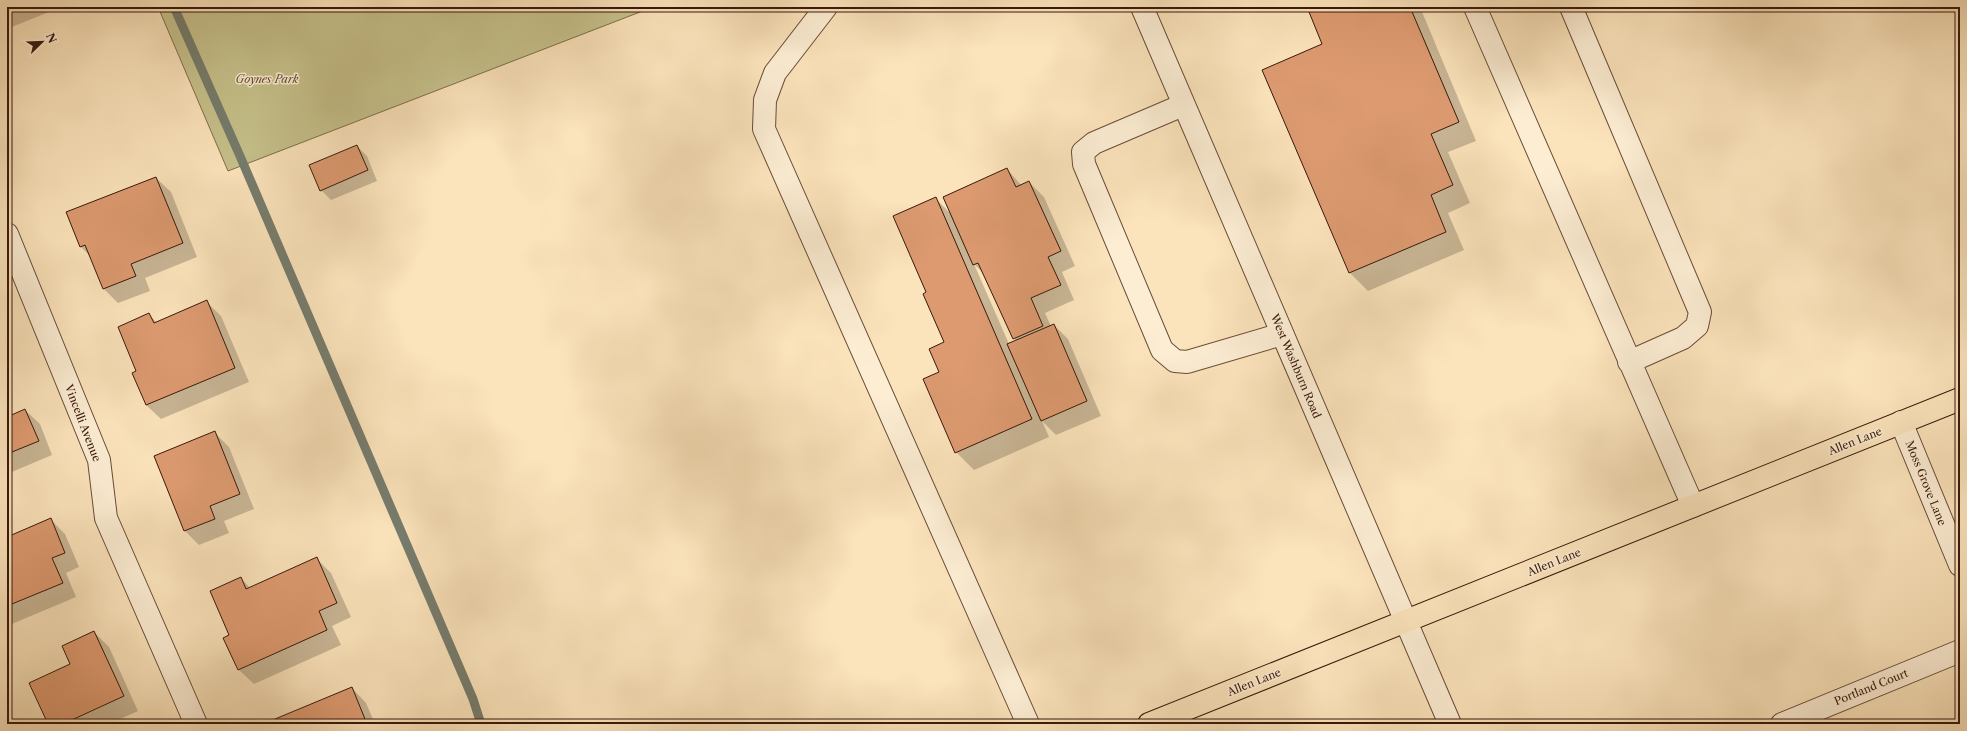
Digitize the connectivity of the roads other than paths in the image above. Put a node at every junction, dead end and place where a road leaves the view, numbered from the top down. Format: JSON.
{"nodes":[{"id":1,"x":826,"y":7,"type":"edge"},
{"id":2,"x":1142,"y":7,"type":"edge"},
{"id":3,"x":1475,"y":7,"type":"edge"},
{"id":4,"x":1571,"y":7,"type":"edge"},
{"id":5,"x":1183,"y":105,"type":"junction"},
{"id":6,"x":7,"y":234,"type":"edge"},
{"id":7,"x":1282,"y":334,"type":"junction"},
{"id":8,"x":1629,"y":362,"type":"junction"},
{"id":9,"x":1960,"y":399,"type":"edge"},
{"id":10,"x":1901,"y":422,"type":"junction"},
{"id":11,"x":1693,"y":506,"type":"junction"},
{"id":12,"x":1960,"y":565,"type":"edge"},
{"id":13,"x":1406,"y":621,"type":"junction"},
{"id":14,"x":1960,"y":651,"type":"edge"},
{"id":15,"x":196,"y":724,"type":"edge"},
{"id":16,"x":1028,"y":724,"type":"edge"},
{"id":17,"x":1149,"y":724,"type":"edge"},
{"id":18,"x":1450,"y":724,"type":"edge"},
{"id":19,"x":1782,"y":724,"type":"edge"}],
"edges":[{"from":1,"to":16,"type":"street"},
{"from":2,"to":5,"type":"street","name":"West Washburn Road"},
{"from":3,"to":8,"type":"street"},
{"from":4,"to":8,"type":"street"},
{"from":5,"to":7,"type":"street","name":"West Washburn Road"},
{"from":5,"to":7,"type":"street"},
{"from":6,"to":15,"type":"street","name":"Vincelli Avenue"},
{"from":7,"to":13,"type":"street","name":"West Washburn Road"},
{"from":8,"to":11,"type":"street"},
{"from":9,"to":10,"type":"main road","name":"Allen Lane"},
{"from":10,"to":11,"type":"main road","name":"Allen Lane"},
{"from":10,"to":12,"type":"street","name":"Moss Grove Lane"},
{"from":11,"to":13,"type":"main road","name":"Allen Lane"},
{"from":13,"to":17,"type":"main road","name":"Allen Lane"},
{"from":13,"to":18,"type":"street","name":"West Washburn Road"},
{"from":14,"to":19,"type":"street","name":"Portland Court"}]}
